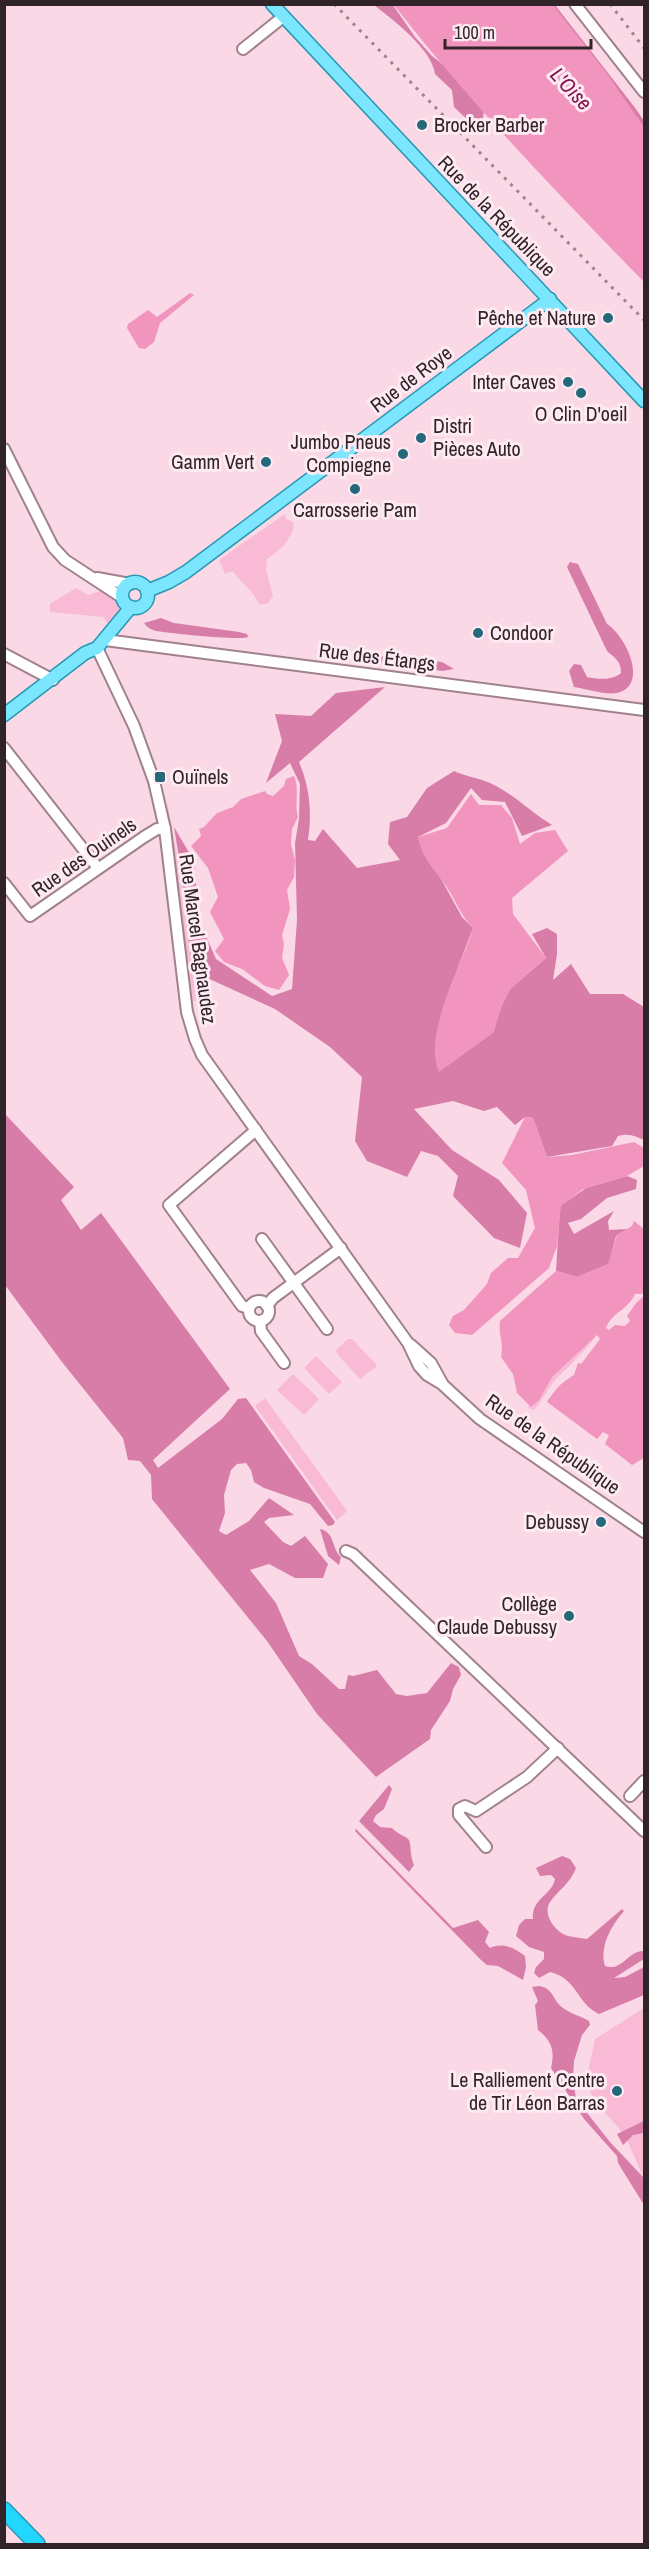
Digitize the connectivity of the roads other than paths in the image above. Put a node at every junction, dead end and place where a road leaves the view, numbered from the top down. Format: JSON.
{"nodes":[{"id":1,"x":272,"y":4,"type":"edge"},
{"id":2,"x":575,"y":4,"type":"edge"},
{"id":3,"x":283,"y":17,"type":"junction"},
{"id":4,"x":243,"y":49,"type":"dead end"},
{"id":5,"x":645,"y":92,"type":"edge"},
{"id":6,"x":550,"y":299,"type":"junction"},
{"id":7,"x":645,"y":401,"type":"edge"},
{"id":8,"x":4,"y":449,"type":"edge"},
{"id":9,"x":91,"y":576,"type":"junction"},
{"id":10,"x":130,"y":584,"type":"junction"},
{"id":11,"x":147,"y":591,"type":"junction"},
{"id":12,"x":127,"y":603,"type":"junction"},
{"id":13,"x":101,"y":644,"type":"junction"},
{"id":14,"x":4,"y":654,"type":"edge"},
{"id":15,"x":53,"y":680,"type":"junction"},
{"id":16,"x":645,"y":710,"type":"edge"},
{"id":17,"x":4,"y":716,"type":"edge"},
{"id":18,"x":4,"y":748,"type":"edge"},
{"id":19,"x":165,"y":829,"type":"junction"},
{"id":20,"x":98,"y":868,"type":"junction"},
{"id":21,"x":4,"y":883,"type":"edge"},
{"id":22,"x":256,"y":1130,"type":"junction"},
{"id":23,"x":262,"y":1239,"type":"dead end"},
{"id":24,"x":341,"y":1248,"type":"junction"},
{"id":25,"x":293,"y":1283,"type":"junction"},
{"id":26,"x":376,"y":1298,"type":"joint"},
{"id":27,"x":267,"y":1306,"type":"junction"},
{"id":28,"x":249,"y":1308,"type":"junction"},
{"id":29,"x":260,"y":1322,"type":"junction"},
{"id":30,"x":327,"y":1329,"type":"dead end"},
{"id":31,"x":284,"y":1363,"type":"dead end"},
{"id":32,"x":645,"y":1532,"type":"edge"},
{"id":33,"x":346,"y":1551,"type":"dead end"},
{"id":34,"x":558,"y":1748,"type":"junction"},
{"id":35,"x":645,"y":1781,"type":"edge"},
{"id":36,"x":630,"y":1796,"type":"dead end"},
{"id":37,"x":476,"y":1811,"type":"junction"},
{"id":38,"x":470,"y":1826,"type":"junction"},
{"id":39,"x":645,"y":1831,"type":"edge"},
{"id":40,"x":486,"y":1847,"type":"dead end"},
{"id":41,"x":4,"y":2510,"type":"edge"},
{"id":42,"x":37,"y":2544,"type":"edge"}],
"edges":[{"from":1,"to":3,"type":"main road","name":"Rue de la République"},
{"from":2,"to":5,"type":"street"},
{"from":3,"to":4,"type":"street"},
{"from":3,"to":6,"type":"main road","name":"Rue de la République"},
{"from":6,"to":7,"type":"main road","name":"Rue de la République"},
{"from":6,"to":11,"type":"main road","name":"Rue de Roye"},
{"from":8,"to":9,"type":"street"},
{"from":9,"to":10,"type":"street"},
{"from":9,"to":12,"type":"street"},
{"from":10,"to":11,"type":"main road"},
{"from":10,"to":12,"type":"main road"},
{"from":11,"to":12,"type":"main road"},
{"from":12,"to":13,"type":"main road"},
{"from":13,"to":15,"type":"main road"},
{"from":13,"to":16,"type":"street","name":"Rue des Étangs"},
{"from":13,"to":19,"type":"street","name":"Rue Marcel Bagnaudez"},
{"from":14,"to":15,"type":"street"},
{"from":15,"to":17,"type":"main road"},
{"from":18,"to":20,"type":"street"},
{"from":19,"to":20,"type":"street","name":"Rue des Ouinels"},
{"from":19,"to":22,"type":"street","name":"Rue Marcel Bagnaudez"},
{"from":20,"to":21,"type":"street","name":"Rue des Ouinels"},
{"from":22,"to":24,"type":"street","name":"Rue Marcel Bagnaudez"},
{"from":22,"to":28,"type":"street"},
{"from":23,"to":25,"type":"street"},
{"from":24,"to":25,"type":"street"},
{"from":24,"to":26,"type":"street","name":"Rue Marcel Bagnaudez"},
{"from":25,"to":27,"type":"street"},
{"from":25,"to":30,"type":"street"},
{"from":26,"to":32,"type":"street","name":"Rue de la République"},
{"from":27,"to":28,"type":"street"},
{"from":27,"to":29,"type":"street"},
{"from":28,"to":29,"type":"street"},
{"from":29,"to":31,"type":"street"},
{"from":33,"to":34,"type":"street"},
{"from":34,"to":37,"type":"street"},
{"from":34,"to":39,"type":"street"},
{"from":35,"to":36,"type":"street"},
{"from":37,"to":38,"type":"street"},
{"from":37,"to":38,"type":"street"},
{"from":38,"to":40,"type":"street"},
{"from":41,"to":42,"type":"highway"}]}
